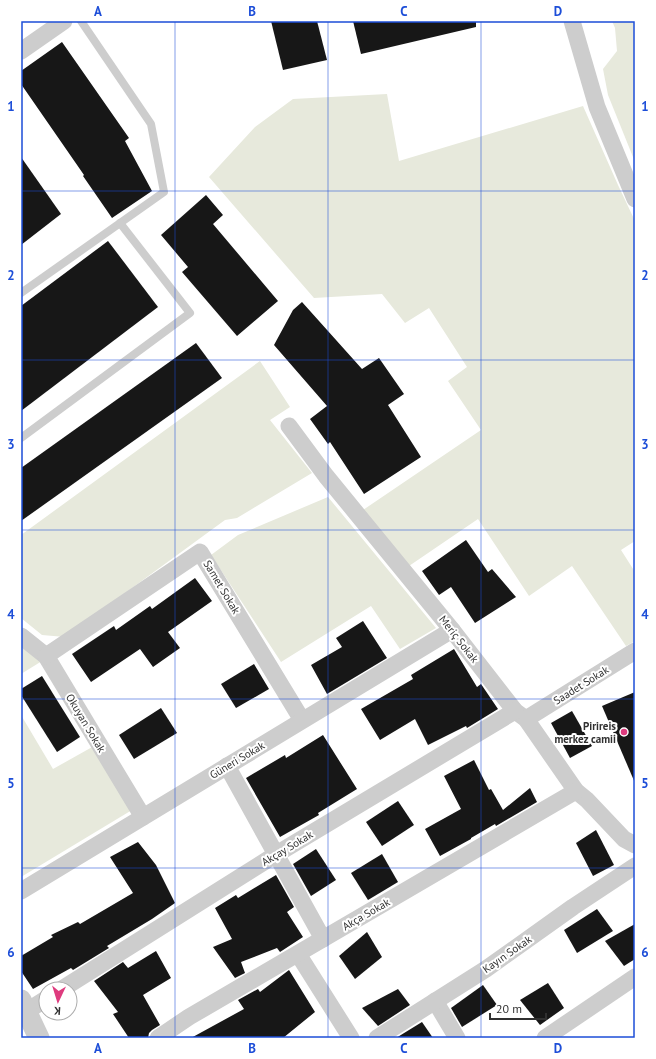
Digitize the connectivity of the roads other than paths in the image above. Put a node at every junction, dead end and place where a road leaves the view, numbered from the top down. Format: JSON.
{"nodes":[{"id":1,"x":64,"y":21,"type":"edge"},
{"id":2,"x":81,"y":21,"type":"edge"},
{"id":3,"x":572,"y":21,"type":"edge"},
{"id":4,"x":21,"y":52,"type":"edge"},
{"id":5,"x":635,"y":199,"type":"edge"},
{"id":6,"x":120,"y":222,"type":"junction"},
{"id":7,"x":21,"y":293,"type":"edge"},
{"id":8,"x":289,"y":426,"type":"dead end"},
{"id":9,"x":21,"y":438,"type":"edge"},
{"id":10,"x":452,"y":630,"type":"junction"},
{"id":11,"x":21,"y":636,"type":"edge"},
{"id":12,"x":635,"y":651,"type":"edge"},
{"id":13,"x":46,"y":656,"type":"junction"},
{"id":14,"x":520,"y":715,"type":"junction"},
{"id":15,"x":302,"y":720,"type":"junction"},
{"id":16,"x":227,"y":766,"type":"junction"},
{"id":17,"x":576,"y":791,"type":"junction"},
{"id":18,"x":142,"y":817,"type":"junction"},
{"id":19,"x":635,"y":845,"type":"edge"},
{"id":20,"x":275,"y":855,"type":"junction"},
{"id":21,"x":635,"y":866,"type":"edge"},
{"id":22,"x":21,"y":891,"type":"edge"},
{"id":23,"x":323,"y":939,"type":"junction"},
{"id":24,"x":298,"y":954,"type":"junction"},
{"id":25,"x":635,"y":977,"type":"edge"},
{"id":26,"x":75,"y":981,"type":"edge"},
{"id":27,"x":38,"y":1001,"type":"edge"},
{"id":28,"x":434,"y":1001,"type":"junction"},
{"id":29,"x":24,"y":1005,"type":"edge"},
{"id":30,"x":39,"y":1038,"type":"edge"},
{"id":31,"x":158,"y":1038,"type":"edge"},
{"id":32,"x":351,"y":1038,"type":"edge"},
{"id":33,"x":376,"y":1038,"type":"edge"},
{"id":34,"x":457,"y":1038,"type":"edge"},
{"id":35,"x":545,"y":1038,"type":"edge"}],
"edges":[{"from":1,"to":4,"type":"street"},
{"from":2,"to":6,"type":"lane"},
{"from":3,"to":5,"type":"street"},
{"from":6,"to":7,"type":"lane"},
{"from":6,"to":9,"type":"lane"},
{"from":8,"to":10,"type":"street","name":"Meriç Sokak"},
{"from":10,"to":14,"type":"street","name":"Meriç Sokak"},
{"from":10,"to":15,"type":"street","name":"Güneri Sokak"},
{"from":11,"to":13,"type":"street","name":"Okuyan Sokak"},
{"from":12,"to":14,"type":"street","name":"Saadet Sokak"},
{"from":13,"to":15,"type":"street","name":"Samet Sokak"},
{"from":13,"to":18,"type":"street","name":"Okuyan Sokak"},
{"from":14,"to":17,"type":"street","name":"Meriç Sokak"},
{"from":14,"to":20,"type":"street","name":"Akçay Sokak"},
{"from":15,"to":16,"type":"street","name":"Güneri Sokak"},
{"from":16,"to":18,"type":"street","name":"Güneri Sokak"},
{"from":16,"to":20,"type":"street"},
{"from":17,"to":19,"type":"street","name":"Meriç Sokak"},
{"from":17,"to":23,"type":"street","name":"Akça Sokak"},
{"from":18,"to":22,"type":"street","name":"Güneri Sokak"},
{"from":20,"to":23,"type":"street"},
{"from":20,"to":26,"type":"street","name":"Akçay Sokak"},
{"from":21,"to":28,"type":"street","name":"Kayın Sokak"},
{"from":23,"to":24,"type":"street","name":"Akça Sokak"},
{"from":24,"to":31,"type":"street","name":"Akça Sokak"},
{"from":24,"to":32,"type":"street"},
{"from":25,"to":35,"type":"street"},
{"from":27,"to":29,"type":"street"},
{"from":28,"to":33,"type":"street","name":"Kayın Sokak"},
{"from":28,"to":34,"type":"street"},
{"from":29,"to":30,"type":"street"}]}
